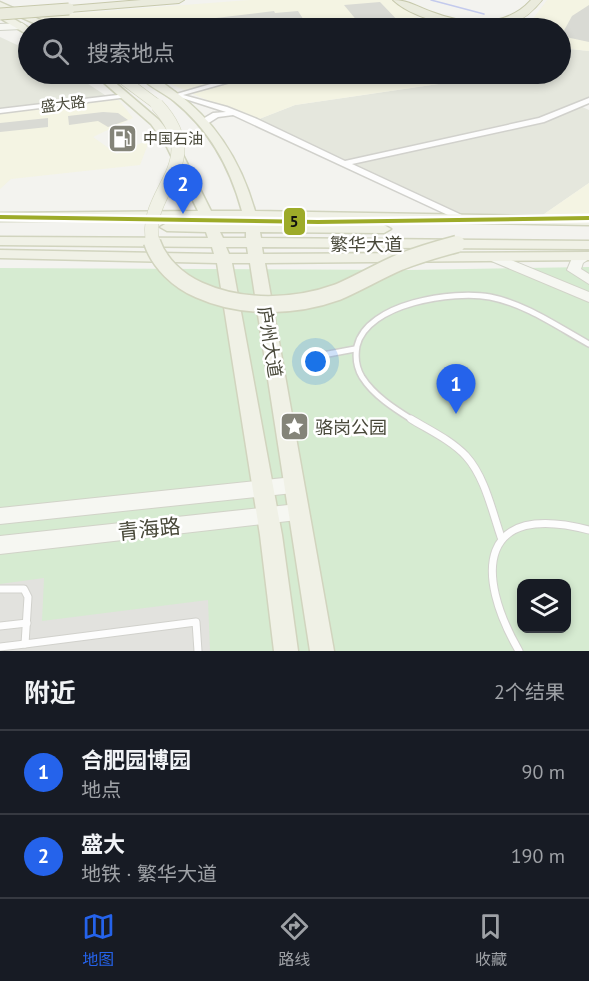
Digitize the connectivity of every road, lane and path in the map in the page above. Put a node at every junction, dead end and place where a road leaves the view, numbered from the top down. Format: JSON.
{"nodes":[{"id":1,"x":93,"y":0,"type":"edge"},
{"id":2,"x":102,"y":0,"type":"edge"},
{"id":3,"x":179,"y":0,"type":"edge"},
{"id":4,"x":398,"y":0,"type":"edge"},
{"id":5,"x":406,"y":0,"type":"edge"},
{"id":6,"x":537,"y":0,"type":"edge"},
{"id":7,"x":521,"y":2,"type":"dead end"},
{"id":8,"x":54,"y":4,"type":"junction"},
{"id":9,"x":0,"y":6,"type":"edge"},
{"id":10,"x":0,"y":14,"type":"edge"},
{"id":11,"x":28,"y":18,"type":"edge"},
{"id":12,"x":439,"y":18,"type":"edge"},
{"id":13,"x":456,"y":18,"type":"edge"},
{"id":14,"x":499,"y":18,"type":"edge"},
{"id":15,"x":518,"y":18,"type":"edge"},
{"id":16,"x":18,"y":24,"type":"edge"},
{"id":17,"x":0,"y":27,"type":"edge"},
{"id":18,"x":18,"y":28,"type":"edge"},
{"id":19,"x":111,"y":84,"type":"edge"},
{"id":20,"x":130,"y":84,"type":"edge"},
{"id":21,"x":158,"y":84,"type":"edge"},
{"id":22,"x":217,"y":84,"type":"edge"},
{"id":23,"x":176,"y":95,"type":"junction"},
{"id":24,"x":126,"y":96,"type":"junction"},
{"id":25,"x":589,"y":100,"type":"edge"},
{"id":26,"x":0,"y":111,"type":"edge"},
{"id":27,"x":254,"y":121,"type":"junction"},
{"id":28,"x":204,"y":122,"type":"junction"},
{"id":29,"x":342,"y":164,"type":"junction"},
{"id":30,"x":0,"y":217,"type":"edge"},
{"id":31,"x":463,"y":219,"type":"junction"},
{"id":32,"x":210,"y":221,"type":"junction"},
{"id":33,"x":589,"y":221,"type":"edge"},
{"id":34,"x":0,"y":226,"type":"edge"},
{"id":35,"x":589,"y":231,"type":"edge"},
{"id":36,"x":254,"y":236,"type":"junction"},
{"id":37,"x":0,"y":241,"type":"edge"},
{"id":38,"x":457,"y":244,"type":"junction"},
{"id":39,"x":221,"y":251,"type":"junction"},
{"id":40,"x":587,"y":252,"type":"edge"},
{"id":41,"x":0,"y":254,"type":"edge"},
{"id":42,"x":494,"y":257,"type":"junction"},
{"id":43,"x":589,"y":280,"type":"edge"},
{"id":44,"x":589,"y":297,"type":"edge"},
{"id":45,"x":589,"y":344,"type":"edge"},
{"id":46,"x":355,"y":349,"type":"junction"},
{"id":47,"x":312,"y":357,"type":"dead end"},
{"id":48,"x":293,"y":485,"type":"junction"},
{"id":49,"x":263,"y":489,"type":"junction"},
{"id":50,"x":297,"y":512,"type":"junction"},
{"id":51,"x":0,"y":516,"type":"edge"},
{"id":52,"x":268,"y":516,"type":"junction"},
{"id":53,"x":589,"y":530,"type":"edge"},
{"id":54,"x":501,"y":537,"type":"junction"},
{"id":55,"x":0,"y":545,"type":"edge"},
{"id":56,"x":0,"y":589,"type":"edge"},
{"id":57,"x":27,"y":622,"type":"junction"},
{"id":58,"x":0,"y":626,"type":"edge"},
{"id":59,"x":25,"y":644,"type":"junction"},
{"id":60,"x":0,"y":647,"type":"edge"},
{"id":61,"x":198,"y":651,"type":"edge"},
{"id":62,"x":286,"y":651,"type":"edge"},
{"id":63,"x":322,"y":651,"type":"edge"},
{"id":64,"x":519,"y":651,"type":"edge"}],
"edges":[{"from":1,"to":8,"type":"highway"},
{"from":2,"to":8,"type":"highway"},
{"from":3,"to":10,"type":"highway","bridge":true},
{"from":4,"to":12,"type":"highway"},
{"from":5,"to":13,"type":"highway"},
{"from":6,"to":15,"type":"highway"},
{"from":7,"to":14,"type":"highway"},
{"from":8,"to":9,"type":"highway"},
{"from":9,"to":11,"type":"main road"},
{"from":10,"to":16,"type":"main road"},
{"from":17,"to":18,"type":"main road"},
{"from":19,"to":24,"type":"main road","name":"庐州大道"},
{"from":20,"to":38,"type":"main road","bridge":true},
{"from":21,"to":23,"type":"main road","name":"庐州大道"},
{"from":22,"to":23,"type":"street"},
{"from":23,"to":27,"type":"street"},
{"from":23,"to":28,"type":"main road","name":"庐州大道"},
{"from":24,"to":26,"type":"street","name":"盛大路"},
{"from":24,"to":32,"type":"main road","name":"庐州大道"},
{"from":25,"to":29,"type":"street"},
{"from":27,"to":28,"type":"street"},
{"from":27,"to":29,"type":"street"},
{"from":28,"to":36,"type":"main road","name":"庐州大道"},
{"from":29,"to":31,"type":"street"},
{"from":30,"to":32,"type":"main road"},
{"from":31,"to":33,"type":"main road"},
{"from":31,"to":36,"type":"main road"},
{"from":32,"to":34,"type":"main road","name":"繁华大道"},
{"from":32,"to":36,"type":"main road","name":"繁华大道"},
{"from":32,"to":39,"type":"main road","name":"庐州大道"},
{"from":35,"to":36,"type":"main road","name":"繁华大道"},
{"from":36,"to":38,"type":"main road","name":"繁华大道"},
{"from":36,"to":39,"type":"main road"},
{"from":36,"to":42,"type":"main road"},
{"from":36,"to":48,"type":"main road","name":"庐州大道"},
{"from":37,"to":39,"type":"main road"},
{"from":38,"to":40,"type":"main road","name":"繁华大道"},
{"from":39,"to":41,"type":"main road"},
{"from":39,"to":49,"type":"main road","name":"庐州大道"},
{"from":40,"to":42,"type":"main road"},
{"from":40,"to":43,"type":"main road"},
{"from":42,"to":44,"type":"main road"},
{"from":45,"to":46,"type":"lane"},
{"from":46,"to":47,"type":"lane"},
{"from":46,"to":54,"type":"lane"},
{"from":48,"to":49,"type":"main road","name":"青海路"},
{"from":48,"to":50,"type":"main road","name":"庐州大道"},
{"from":49,"to":51,"type":"main road","name":"青海路"},
{"from":49,"to":52,"type":"main road","name":"庐州大道"},
{"from":50,"to":52,"type":"main road","name":"青海路"},
{"from":50,"to":63,"type":"main road","name":"庐州大道"},
{"from":52,"to":55,"type":"main road","name":"青海路"},
{"from":52,"to":62,"type":"main road","name":"庐州大道"},
{"from":53,"to":54,"type":"lane"},
{"from":54,"to":64,"type":"lane"},
{"from":56,"to":57,"type":"lane"},
{"from":57,"to":58,"type":"lane"},
{"from":57,"to":59,"type":"lane"},
{"from":59,"to":60,"type":"lane"},
{"from":59,"to":61,"type":"lane"}]}
